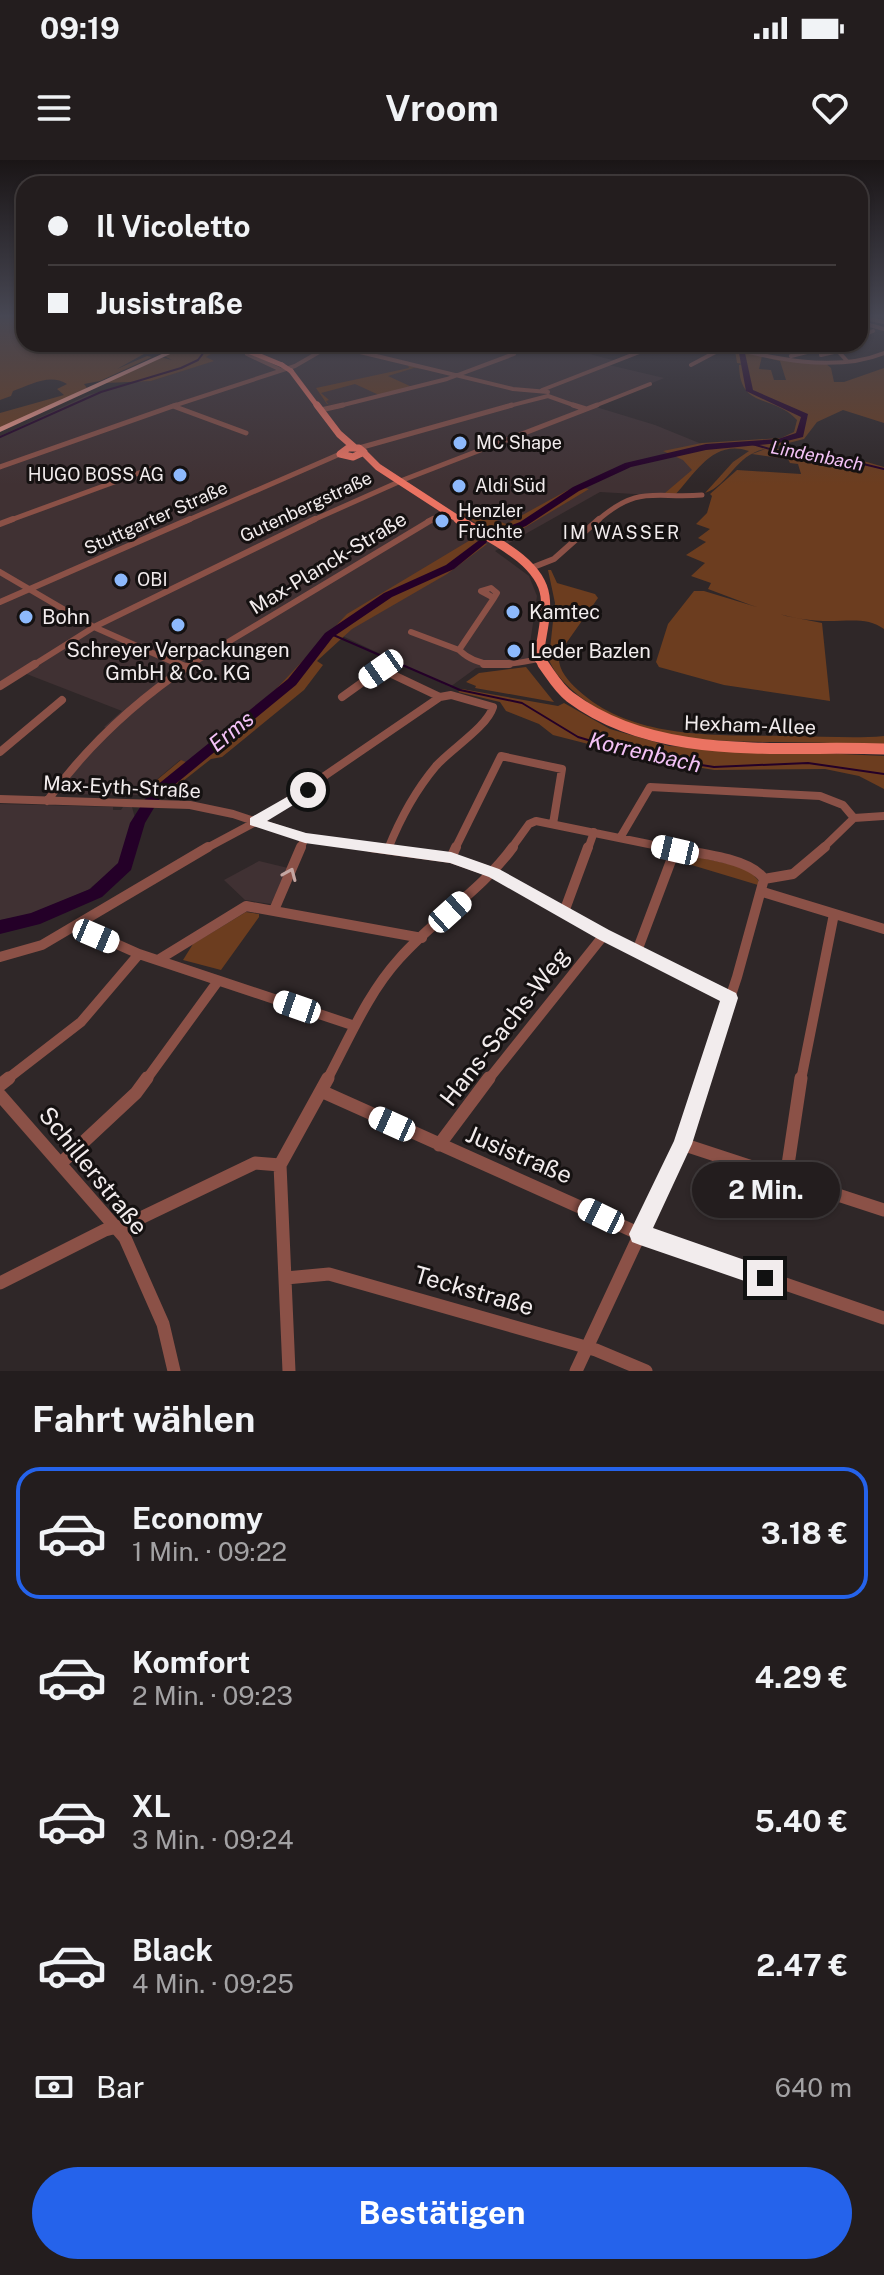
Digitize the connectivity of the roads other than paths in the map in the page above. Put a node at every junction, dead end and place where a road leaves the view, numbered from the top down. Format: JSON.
{"nodes":[{"id":1,"x":129,"y":372,"type":"edge"},
{"id":2,"x":269,"y":372,"type":"edge"},
{"id":3,"x":291,"y":372,"type":"edge"},
{"id":4,"x":439,"y":372,"type":"edge"},
{"id":5,"x":469,"y":372,"type":"edge"},
{"id":6,"x":592,"y":372,"type":"edge"},
{"id":7,"x":457,"y":376,"type":"junction"},
{"id":8,"x":650,"y":384,"type":"dead end"},
{"id":9,"x":553,"y":387,"type":"junction"},
{"id":10,"x":541,"y":390,"type":"junction"},
{"id":11,"x":528,"y":394,"type":"junction"},
{"id":12,"x":548,"y":394,"type":"junction"},
{"id":13,"x":535,"y":398,"type":"junction"},
{"id":14,"x":521,"y":400,"type":"junction"},
{"id":15,"x":172,"y":406,"type":"junction"},
{"id":16,"x":321,"y":410,"type":"junction"},
{"id":17,"x":587,"y":410,"type":"junction"},
{"id":18,"x":0,"y":430,"type":"edge"},
{"id":19,"x":246,"y":433,"type":"dead end"},
{"id":20,"x":339,"y":434,"type":"junction"},
{"id":21,"x":360,"y":450,"type":"junction"},
{"id":22,"x":346,"y":454,"type":"junction"},
{"id":23,"x":0,"y":467,"type":"edge"},
{"id":24,"x":378,"y":467,"type":"junction"},
{"id":25,"x":139,"y":473,"type":"dead end"},
{"id":26,"x":399,"y":481,"type":"junction"},
{"id":27,"x":702,"y":495,"type":"dead end"},
{"id":28,"x":448,"y":513,"type":"junction"},
{"id":29,"x":0,"y":524,"type":"edge"},
{"id":30,"x":531,"y":568,"type":"junction"},
{"id":31,"x":0,"y":572,"type":"edge"},
{"id":32,"x":27,"y":590,"type":"junction"},
{"id":33,"x":494,"y":598,"type":"dead end"},
{"id":34,"x":0,"y":602,"type":"edge"},
{"id":35,"x":94,"y":627,"type":"junction"},
{"id":36,"x":411,"y":632,"type":"dead end"},
{"id":37,"x":459,"y":650,"type":"junction"},
{"id":38,"x":534,"y":660,"type":"junction"},
{"id":39,"x":187,"y":668,"type":"junction"},
{"id":40,"x":0,"y":686,"type":"edge"},
{"id":41,"x":342,"y":697,"type":"dead end"},
{"id":42,"x":440,"y":697,"type":"junction"},
{"id":43,"x":62,"y":700,"type":"dead end"},
{"id":44,"x":884,"y":749,"type":"edge"},
{"id":45,"x":0,"y":752,"type":"edge"},
{"id":46,"x":0,"y":799,"type":"edge"},
{"id":47,"x":47,"y":801,"type":"junction"},
{"id":48,"x":884,"y":816,"type":"edge"},
{"id":49,"x":854,"y":818,"type":"junction"},
{"id":50,"x":255,"y":822,"type":"junction"},
{"id":51,"x":553,"y":824,"type":"junction"},
{"id":52,"x":594,"y":832,"type":"junction"},
{"id":53,"x":305,"y":838,"type":"junction"},
{"id":54,"x":620,"y":838,"type":"junction"},
{"id":55,"x":388,"y":849,"type":"junction"},
{"id":56,"x":675,"y":850,"type":"junction"},
{"id":57,"x":451,"y":858,"type":"junction"},
{"id":58,"x":494,"y":873,"type":"junction"},
{"id":59,"x":764,"y":879,"type":"junction"},
{"id":60,"x":763,"y":892,"type":"junction"},
{"id":61,"x":274,"y":910,"type":"junction"},
{"id":62,"x":564,"y":912,"type":"junction"},
{"id":63,"x":834,"y":914,"type":"junction"},
{"id":64,"x":76,"y":926,"type":"junction"},
{"id":65,"x":884,"y":929,"type":"edge"},
{"id":66,"x":604,"y":935,"type":"junction"},
{"id":67,"x":422,"y":938,"type":"junction"},
{"id":68,"x":637,"y":951,"type":"junction"},
{"id":69,"x":139,"y":954,"type":"junction"},
{"id":70,"x":0,"y":957,"type":"edge"},
{"id":71,"x":158,"y":960,"type":"junction"},
{"id":72,"x":218,"y":981,"type":"junction"},
{"id":73,"x":730,"y":998,"type":"junction"},
{"id":74,"x":355,"y":1026,"type":"junction"},
{"id":75,"x":0,"y":1085,"type":"edge"},
{"id":76,"x":321,"y":1091,"type":"junction"},
{"id":77,"x":0,"y":1095,"type":"edge"},
{"id":78,"x":682,"y":1144,"type":"junction"},
{"id":79,"x":439,"y":1145,"type":"junction"},
{"id":80,"x":61,"y":1163,"type":"junction"},
{"id":81,"x":280,"y":1165,"type":"junction"},
{"id":82,"x":786,"y":1178,"type":"junction"},
{"id":83,"x":884,"y":1210,"type":"edge"},
{"id":84,"x":115,"y":1226,"type":"junction"},
{"id":85,"x":640,"y":1234,"type":"junction"},
{"id":86,"x":286,"y":1278,"type":"junction"},
{"id":87,"x":0,"y":1283,"type":"edge"},
{"id":88,"x":884,"y":1318,"type":"edge"},
{"id":89,"x":586,"y":1347,"type":"junction"},
{"id":90,"x":174,"y":1371,"type":"edge"},
{"id":91,"x":289,"y":1371,"type":"edge"},
{"id":92,"x":576,"y":1371,"type":"edge"},
{"id":93,"x":646,"y":1371,"type":"edge"}],
"edges":[{"from":1,"to":18,"type":"highway"},
{"from":2,"to":15,"type":"street"},
{"from":3,"to":16,"type":"main road","bridge":true},
{"from":4,"to":7,"type":"street"},
{"from":5,"to":7,"type":"street"},
{"from":6,"to":9,"type":"street"},
{"from":7,"to":11,"type":"street"},
{"from":7,"to":16,"type":"street"},
{"from":8,"to":17,"type":"street","name":"Gutenbergstraße"},
{"from":9,"to":10,"type":"street"},
{"from":9,"to":12,"type":"street"},
{"from":10,"to":11,"type":"street"},
{"from":10,"to":12,"type":"street"},
{"from":11,"to":13,"type":"street"},
{"from":11,"to":14,"type":"street"},
{"from":12,"to":13,"type":"street"},
{"from":12,"to":17,"type":"street"},
{"from":13,"to":14,"type":"street"},
{"from":14,"to":21,"type":"street"},
{"from":15,"to":19,"type":"street"},
{"from":15,"to":23,"type":"street"},
{"from":16,"to":20,"type":"main road"},
{"from":17,"to":26,"type":"street","name":"Gutenbergstraße"},
{"from":20,"to":21,"type":"main road"},
{"from":20,"to":22,"type":"main road"},
{"from":21,"to":22,"type":"main road"},
{"from":21,"to":22,"type":"main road"},
{"from":21,"to":24,"type":"main road"},
{"from":22,"to":24,"type":"main road"},
{"from":22,"to":32,"type":"street","name":"Stuttgarter Straße"},
{"from":24,"to":26,"type":"main road"},
{"from":25,"to":29,"type":"street"},
{"from":26,"to":28,"type":"main road"},
{"from":26,"to":35,"type":"street","name":"Gutenbergstraße"},
{"from":27,"to":30,"type":"street"},
{"from":28,"to":30,"type":"main road"},
{"from":28,"to":39,"type":"street","name":"Max-Planck-Straße"},
{"from":30,"to":38,"type":"main road"},
{"from":31,"to":32,"type":"street"},
{"from":32,"to":34,"type":"street","name":"Stuttgarter Straße"},
{"from":32,"to":35,"type":"street"},
{"from":33,"to":37,"type":"street"},
{"from":35,"to":39,"type":"street"},
{"from":35,"to":40,"type":"street","name":"Gutenbergstraße"},
{"from":36,"to":37,"type":"street"},
{"from":37,"to":38,"type":"street"},
{"from":38,"to":44,"type":"main road","name":"Hexham-Allee"},
{"from":39,"to":47,"type":"street","name":"Max-Planck-Straße"},
{"from":41,"to":42,"type":"street"},
{"from":42,"to":50,"type":"street"},
{"from":42,"to":55,"type":"street"},
{"from":43,"to":45,"type":"street"},
{"from":46,"to":47,"type":"street","name":"Max-Eyth-Straße"},
{"from":47,"to":50,"type":"street","name":"Max-Eyth-Straße"},
{"from":48,"to":49,"type":"street"},
{"from":49,"to":54,"type":"street"},
{"from":49,"to":59,"type":"street"},
{"from":50,"to":53,"type":"street","name":"Max-Eyth-Straße"},
{"from":50,"to":64,"type":"street"},
{"from":51,"to":52,"type":"street"},
{"from":51,"to":57,"type":"street"},
{"from":51,"to":58,"type":"street"},
{"from":52,"to":54,"type":"street"},
{"from":52,"to":62,"type":"street"},
{"from":53,"to":55,"type":"street","name":"Max-Eyth-Straße"},
{"from":61,"to":53,"type":"street","one_way":true},
{"from":54,"to":56,"type":"street"},
{"from":55,"to":57,"type":"street","name":"Max-Eyth-Straße"},
{"from":56,"to":59,"type":"street"},
{"from":56,"to":68,"type":"street"},
{"from":57,"to":58,"type":"street","name":"Max-Eyth-Straße"},
{"from":58,"to":62,"type":"street","name":"Max-Eyth-Straße"},
{"from":58,"to":67,"type":"street"},
{"from":59,"to":60,"type":"street"},
{"from":60,"to":63,"type":"street"},
{"from":60,"to":73,"type":"street"},
{"from":61,"to":67,"type":"street"},
{"from":61,"to":71,"type":"street"},
{"from":62,"to":66,"type":"street","name":"Max-Eyth-Straße"},
{"from":63,"to":65,"type":"street"},
{"from":63,"to":82,"type":"street"},
{"from":64,"to":69,"type":"street"},
{"from":64,"to":70,"type":"street"},
{"from":66,"to":68,"type":"street","name":"Max-Eyth-Straße"},
{"from":66,"to":79,"type":"street","name":"Hans-Sachs-Weg"},
{"from":67,"to":74,"type":"street"},
{"from":68,"to":73,"type":"street","name":"Max-Eyth-Straße"},
{"from":69,"to":71,"type":"street"},
{"from":69,"to":75,"type":"street"},
{"from":71,"to":72,"type":"street"},
{"from":72,"to":74,"type":"street"},
{"from":72,"to":80,"type":"street"},
{"from":73,"to":78,"type":"street"},
{"from":74,"to":76,"type":"street"},
{"from":76,"to":79,"type":"street","name":"Jusistraße"},
{"from":76,"to":81,"type":"street"},
{"from":77,"to":80,"type":"street","name":"Schillerstraße"},
{"from":78,"to":82,"type":"street"},
{"from":78,"to":85,"type":"street"},
{"from":79,"to":85,"type":"street","name":"Jusistraße"},
{"from":80,"to":84,"type":"street","name":"Schillerstraße"},
{"from":81,"to":84,"type":"street"},
{"from":81,"to":86,"type":"street"},
{"from":82,"to":83,"type":"street"},
{"from":84,"to":87,"type":"street"},
{"from":84,"to":90,"type":"street","name":"Schillerstraße"},
{"from":85,"to":88,"type":"street","name":"Jusistraße"},
{"from":85,"to":89,"type":"street"},
{"from":86,"to":89,"type":"street","name":"Teckstraße"},
{"from":86,"to":91,"type":"street"},
{"from":89,"to":92,"type":"street"},
{"from":89,"to":93,"type":"street","name":"Teckstraße"}]}
